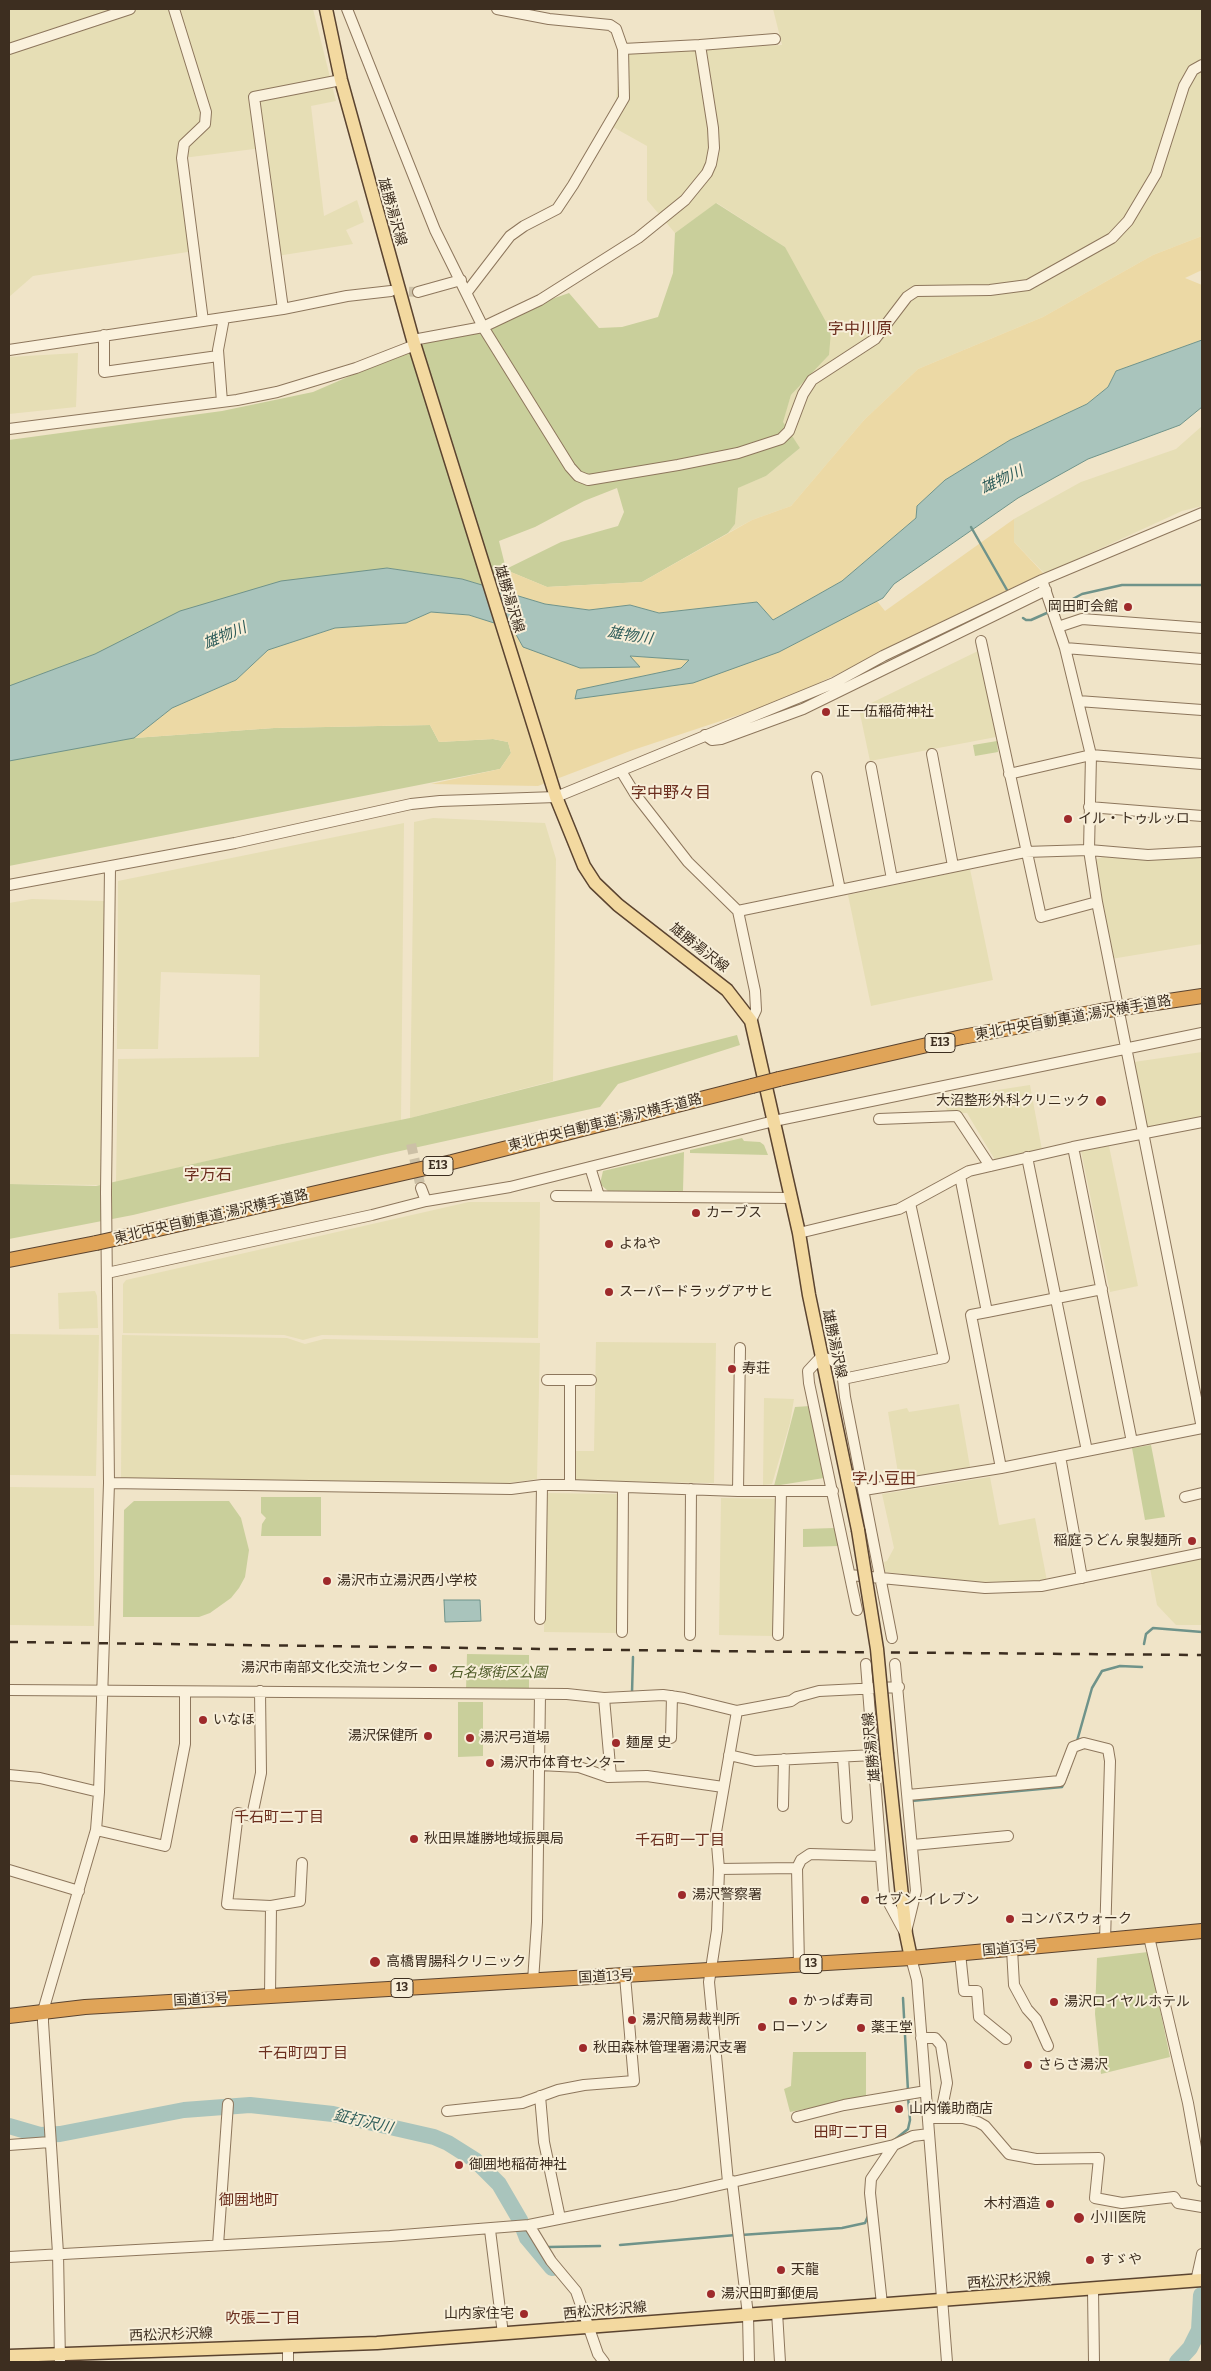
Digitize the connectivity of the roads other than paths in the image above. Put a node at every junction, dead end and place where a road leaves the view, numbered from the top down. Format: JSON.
{"nodes":[{"id":1,"x":130,"y":9,"type":"edge"},
{"id":2,"x":174,"y":9,"type":"edge"},
{"id":3,"x":326,"y":9,"type":"edge"},
{"id":4,"x":347,"y":9,"type":"edge"},
{"id":5,"x":497,"y":9,"type":"edge"},
{"id":6,"x":775,"y":39,"type":"dead end"},
{"id":7,"x":700,"y":45,"type":"junction"},
{"id":8,"x":9,"y":49,"type":"edge"},
{"id":9,"x":623,"y":49,"type":"junction"},
{"id":10,"x":1202,"y":65,"type":"edge"},
{"id":11,"x":341,"y":80,"type":"junction"},
{"id":12,"x":461,"y":280,"type":"junction"},
{"id":13,"x":391,"y":291,"type":"tunnel mouth"},
{"id":14,"x":418,"y":292,"type":"tunnel mouth"},
{"id":15,"x":467,"y":292,"type":"junction"},
{"id":16,"x":283,"y":309,"type":"junction"},
{"id":17,"x":224,"y":318,"type":"junction"},
{"id":18,"x":203,"y":321,"type":"junction"},
{"id":19,"x":483,"y":327,"type":"junction"},
{"id":20,"x":104,"y":335,"type":"junction"},
{"id":21,"x":414,"y":342,"type":"junction"},
{"id":22,"x":9,"y":350,"type":"edge"},
{"id":23,"x":218,"y":356,"type":"junction"},
{"id":24,"x":222,"y":402,"type":"junction"},
{"id":25,"x":9,"y":429,"type":"edge"},
{"id":26,"x":1202,"y":512,"type":"edge"},
{"id":27,"x":1044,"y":585,"type":"junction"},
{"id":28,"x":1058,"y":627,"type":"junction"},
{"id":29,"x":1202,"y":628,"type":"edge"},
{"id":30,"x":981,"y":641,"type":"dead end"},
{"id":31,"x":1065,"y":648,"type":"junction"},
{"id":32,"x":1202,"y":659,"type":"edge"},
{"id":33,"x":1078,"y":700,"type":"junction"},
{"id":34,"x":1202,"y":710,"type":"edge"},
{"id":35,"x":932,"y":754,"type":"dead end"},
{"id":36,"x":1091,"y":756,"type":"junction"},
{"id":37,"x":1202,"y":764,"type":"edge"},
{"id":38,"x":871,"y":767,"type":"dead end"},
{"id":39,"x":622,"y":771,"type":"junction"},
{"id":40,"x":1009,"y":774,"type":"junction"},
{"id":41,"x":816,"y":776,"type":"dead end"},
{"id":42,"x":556,"y":797,"type":"junction"},
{"id":43,"x":1089,"y":807,"type":"junction"},
{"id":44,"x":1202,"y":816,"type":"edge"},
{"id":45,"x":1089,"y":850,"type":"junction"},
{"id":46,"x":1025,"y":852,"type":"junction"},
{"id":47,"x":1202,"y":852,"type":"edge"},
{"id":48,"x":953,"y":866,"type":"junction"},
{"id":49,"x":110,"y":868,"type":"junction"},
{"id":50,"x":892,"y":879,"type":"junction"},
{"id":51,"x":9,"y":885,"type":"edge"},
{"id":52,"x":840,"y":890,"type":"junction"},
{"id":53,"x":1097,"y":902,"type":"junction"},
{"id":54,"x":738,"y":912,"type":"junction"},
{"id":55,"x":1202,"y":996,"type":"edge"},
{"id":56,"x":751,"y":1021,"type":"junction"},
{"id":57,"x":1202,"y":1033,"type":"edge"},
{"id":58,"x":1124,"y":1047,"type":"junction"},
{"id":59,"x":879,"y":1119,"type":"dead end"},
{"id":60,"x":774,"y":1121,"type":"junction"},
{"id":61,"x":1202,"y":1122,"type":"edge"},
{"id":62,"x":1144,"y":1134,"type":"junction"},
{"id":63,"x":1073,"y":1147,"type":"junction"},
{"id":64,"x":1027,"y":1157,"type":"junction"},
{"id":65,"x":990,"y":1166,"type":"junction"},
{"id":66,"x":590,"y":1167,"type":"junction"},
{"id":67,"x":960,"y":1176,"type":"junction"},
{"id":68,"x":421,"y":1188,"type":"tunnel mouth"},
{"id":69,"x":556,"y":1196,"type":"dead end"},
{"id":70,"x":599,"y":1196,"type":"junction"},
{"id":71,"x":791,"y":1198,"type":"junction"},
{"id":72,"x":426,"y":1201,"type":"junction"},
{"id":73,"x":910,"y":1203,"type":"junction"},
{"id":74,"x":799,"y":1233,"type":"junction"},
{"id":75,"x":9,"y":1260,"type":"edge"},
{"id":76,"x":107,"y":1273,"type":"junction"},
{"id":77,"x":1102,"y":1289,"type":"junction"},
{"id":78,"x":1057,"y":1298,"type":"junction"},
{"id":79,"x":987,"y":1312,"type":"junction"},
{"id":80,"x":740,"y":1348,"type":"dead end"},
{"id":81,"x":821,"y":1357,"type":"junction"},
{"id":82,"x":843,"y":1379,"type":"junction"},
{"id":83,"x":547,"y":1380,"type":"dead end"},
{"id":84,"x":570,"y":1380,"type":"junction"},
{"id":85,"x":592,"y":1380,"type":"dead end"},
{"id":86,"x":1202,"y":1428,"type":"edge"},
{"id":87,"x":1132,"y":1442,"type":"junction"},
{"id":88,"x":1087,"y":1451,"type":"junction"},
{"id":89,"x":1060,"y":1456,"type":"junction"},
{"id":90,"x":1001,"y":1468,"type":"junction"},
{"id":91,"x":109,"y":1483,"type":"junction"},
{"id":92,"x":542,"y":1485,"type":"junction"},
{"id":93,"x":570,"y":1485,"type":"junction"},
{"id":94,"x":623,"y":1487,"type":"junction"},
{"id":95,"x":691,"y":1489,"type":"junction"},
{"id":96,"x":864,"y":1490,"type":"junction"},
{"id":97,"x":738,"y":1491,"type":"junction"},
{"id":98,"x":781,"y":1491,"type":"junction"},
{"id":99,"x":833,"y":1491,"type":"junction"},
{"id":100,"x":1202,"y":1493,"type":"edge"},
{"id":101,"x":1185,"y":1497,"type":"dead end"},
{"id":102,"x":1202,"y":1553,"type":"edge"},
{"id":103,"x":850,"y":1575,"type":"junction"},
{"id":104,"x":880,"y":1577,"type":"junction"},
{"id":105,"x":1082,"y":1578,"type":"junction"},
{"id":106,"x":857,"y":1610,"type":"dead end"},
{"id":107,"x":540,"y":1619,"type":"dead end"},
{"id":108,"x":622,"y":1632,"type":"dead end"},
{"id":109,"x":690,"y":1635,"type":"dead end"},
{"id":110,"x":778,"y":1635,"type":"dead end"},
{"id":111,"x":892,"y":1638,"type":"dead end"},
{"id":112,"x":866,"y":1664,"type":"dead end"},
{"id":113,"x":895,"y":1664,"type":"dead end"},
{"id":114,"x":899,"y":1687,"type":"junction"},
{"id":115,"x":869,"y":1689,"type":"junction"},
{"id":116,"x":9,"y":1690,"type":"edge"},
{"id":117,"x":102,"y":1690,"type":"junction"},
{"id":118,"x":260,"y":1691,"type":"junction"},
{"id":119,"x":185,"y":1692,"type":"junction"},
{"id":120,"x":540,"y":1694,"type":"junction"},
{"id":121,"x":672,"y":1696,"type":"junction"},
{"id":122,"x":604,"y":1698,"type":"junction"},
{"id":123,"x":737,"y":1711,"type":"junction"},
{"id":124,"x":671,"y":1738,"type":"dead end"},
{"id":125,"x":729,"y":1755,"type":"junction"},
{"id":126,"x":874,"y":1755,"type":"junction"},
{"id":127,"x":843,"y":1757,"type":"junction"},
{"id":128,"x":784,"y":1759,"type":"junction"},
{"id":129,"x":540,"y":1766,"type":"junction"},
{"id":130,"x":9,"y":1775,"type":"edge"},
{"id":131,"x":611,"y":1777,"type":"junction"},
{"id":132,"x":722,"y":1787,"type":"junction"},
{"id":133,"x":99,"y":1792,"type":"junction"},
{"id":134,"x":908,"y":1795,"type":"junction"},
{"id":135,"x":783,"y":1806,"type":"dead end"},
{"id":136,"x":847,"y":1818,"type":"dead end"},
{"id":137,"x":96,"y":1830,"type":"junction"},
{"id":138,"x":1008,"y":1836,"type":"dead end"},
{"id":139,"x":913,"y":1846,"type":"junction"},
{"id":140,"x":880,"y":1856,"type":"junction"},
{"id":141,"x":302,"y":1862,"type":"dead end"},
{"id":142,"x":797,"y":1868,"type":"junction"},
{"id":143,"x":718,"y":1869,"type":"junction"},
{"id":144,"x":9,"y":1870,"type":"edge"},
{"id":145,"x":79,"y":1891,"type":"junction"},
{"id":146,"x":271,"y":1906,"type":"junction"},
{"id":147,"x":1202,"y":1931,"type":"edge"},
{"id":148,"x":906,"y":1934,"type":"junction"},
{"id":149,"x":1149,"y":1937,"type":"junction"},
{"id":150,"x":1105,"y":1940,"type":"junction"},
{"id":151,"x":1012,"y":1949,"type":"junction"},
{"id":152,"x":960,"y":1953,"type":"junction"},
{"id":153,"x":911,"y":1958,"type":"junction"},
{"id":154,"x":799,"y":1965,"type":"junction"},
{"id":155,"x":711,"y":1970,"type":"junction"},
{"id":156,"x":625,"y":1976,"type":"junction"},
{"id":157,"x":533,"y":1981,"type":"junction"},
{"id":158,"x":270,"y":1996,"type":"junction"},
{"id":159,"x":43,"y":2011,"type":"junction"},
{"id":160,"x":9,"y":2016,"type":"edge"},
{"id":161,"x":921,"y":2038,"type":"junction"},
{"id":162,"x":1006,"y":2039,"type":"dead end"},
{"id":163,"x":1048,"y":2046,"type":"dead end"},
{"id":164,"x":926,"y":2092,"type":"junction"},
{"id":165,"x":540,"y":2096,"type":"junction"},
{"id":166,"x":228,"y":2106,"type":"dead end"},
{"id":167,"x":447,"y":2111,"type":"dead end"},
{"id":168,"x":797,"y":2117,"type":"dead end"},
{"id":169,"x":928,"y":2118,"type":"junction"},
{"id":170,"x":940,"y":2118,"type":"junction"},
{"id":171,"x":929,"y":2134,"type":"junction"},
{"id":172,"x":50,"y":2137,"type":"junction"},
{"id":173,"x":9,"y":2145,"type":"edge"},
{"id":174,"x":894,"y":2145,"type":"junction"},
{"id":175,"x":1202,"y":2181,"type":"edge"},
{"id":176,"x":730,"y":2182,"type":"junction"},
{"id":177,"x":1202,"y":2206,"type":"edge"},
{"id":178,"x":560,"y":2218,"type":"junction"},
{"id":179,"x":529,"y":2226,"type":"junction"},
{"id":180,"x":490,"y":2230,"type":"junction"},
{"id":181,"x":218,"y":2245,"type":"junction"},
{"id":182,"x":58,"y":2253,"type":"junction"},
{"id":183,"x":1202,"y":2254,"type":"edge"},
{"id":184,"x":9,"y":2256,"type":"edge"},
{"id":185,"x":1199,"y":2281,"type":"edge"},
{"id":186,"x":1093,"y":2290,"type":"junction"},
{"id":187,"x":942,"y":2300,"type":"junction"},
{"id":188,"x":882,"y":2304,"type":"junction"},
{"id":189,"x":777,"y":2312,"type":"junction"},
{"id":190,"x":748,"y":2315,"type":"junction"},
{"id":191,"x":586,"y":2328,"type":"junction"},
{"id":192,"x":503,"y":2334,"type":"junction"},
{"id":193,"x":288,"y":2346,"type":"junction"},
{"id":194,"x":9,"y":2356,"type":"edge"},
{"id":195,"x":61,"y":2358,"type":"edge"},
{"id":196,"x":288,"y":2362,"type":"edge"},
{"id":197,"x":604,"y":2362,"type":"edge"},
{"id":198,"x":750,"y":2362,"type":"edge"},
{"id":199,"x":780,"y":2362,"type":"edge"},
{"id":200,"x":947,"y":2362,"type":"edge"},
{"id":201,"x":1094,"y":2362,"type":"edge"}],
"edges":[{"from":1,"to":8,"type":"street"},
{"from":2,"to":18,"type":"street"},
{"from":3,"to":11,"type":"main road","name":"雄勝湯沢線"},
{"from":4,"to":12,"type":"street"},
{"from":5,"to":9,"type":"street"},
{"from":6,"to":7,"type":"street"},
{"from":7,"to":9,"type":"street"},
{"from":7,"to":19,"type":"street"},
{"from":9,"to":15,"type":"street"},
{"from":10,"to":19,"type":"street"},
{"from":11,"to":16,"type":"street"},
{"from":11,"to":21,"type":"main road","name":"雄勝湯沢線"},
{"from":12,"to":14,"type":"street"},
{"from":12,"to":15,"type":"street"},
{"from":13,"to":16,"type":"street"},
{"from":15,"to":19,"type":"street"},
{"from":16,"to":17,"type":"street"},
{"from":17,"to":18,"type":"street"},
{"from":17,"to":23,"type":"street"},
{"from":18,"to":20,"type":"street"},
{"from":19,"to":21,"type":"street"},
{"from":20,"to":22,"type":"street"},
{"from":20,"to":23,"type":"street"},
{"from":21,"to":24,"type":"street"},
{"from":21,"to":42,"type":"main road","name":"雄勝湯沢線"},
{"from":23,"to":24,"type":"street"},
{"from":24,"to":25,"type":"street"},
{"from":26,"to":27,"type":"street"},
{"from":27,"to":28,"type":"street"},
{"from":27,"to":39,"type":"street"},
{"from":28,"to":29,"type":"street"},
{"from":28,"to":31,"type":"street"},
{"from":30,"to":40,"type":"street"},
{"from":31,"to":32,"type":"street"},
{"from":31,"to":33,"type":"street"},
{"from":33,"to":34,"type":"street"},
{"from":33,"to":36,"type":"street"},
{"from":35,"to":48,"type":"street"},
{"from":36,"to":37,"type":"street"},
{"from":36,"to":40,"type":"street"},
{"from":36,"to":43,"type":"street"},
{"from":38,"to":50,"type":"street"},
{"from":39,"to":42,"type":"street"},
{"from":39,"to":54,"type":"street"},
{"from":40,"to":46,"type":"street"},
{"from":41,"to":52,"type":"street"},
{"from":42,"to":49,"type":"street"},
{"from":42,"to":56,"type":"main road","name":"雄勝湯沢線"},
{"from":43,"to":44,"type":"street"},
{"from":43,"to":45,"type":"street"},
{"from":45,"to":46,"type":"street"},
{"from":45,"to":47,"type":"street"},
{"from":45,"to":53,"type":"street"},
{"from":46,"to":48,"type":"street"},
{"from":46,"to":53,"type":"street"},
{"from":48,"to":50,"type":"street"},
{"from":49,"to":51,"type":"street"},
{"from":49,"to":76,"type":"street"},
{"from":50,"to":52,"type":"street"},
{"from":52,"to":54,"type":"street"},
{"from":53,"to":58,"type":"street"},
{"from":54,"to":56,"type":"street"},
{"from":55,"to":75,"type":"highway","name":"東北中央自動車道;湯沢横手道路","number":"E13","bridge":true},
{"from":56,"to":60,"type":"main road","name":"雄勝湯沢線"},
{"from":57,"to":58,"type":"street"},
{"from":58,"to":60,"type":"street"},
{"from":58,"to":62,"type":"street"},
{"from":59,"to":65,"type":"street"},
{"from":60,"to":66,"type":"street"},
{"from":60,"to":71,"type":"main road","name":"雄勝湯沢線"},
{"from":61,"to":62,"type":"street"},
{"from":62,"to":63,"type":"street"},
{"from":62,"to":86,"type":"street"},
{"from":63,"to":64,"type":"street"},
{"from":63,"to":77,"type":"street"},
{"from":64,"to":65,"type":"street"},
{"from":64,"to":78,"type":"street"},
{"from":65,"to":67,"type":"street"},
{"from":66,"to":70,"type":"street"},
{"from":66,"to":72,"type":"street"},
{"from":67,"to":73,"type":"street"},
{"from":67,"to":79,"type":"street"},
{"from":68,"to":72,"type":"street"},
{"from":69,"to":70,"type":"street"},
{"from":70,"to":71,"type":"street"},
{"from":71,"to":74,"type":"main road","name":"雄勝湯沢線"},
{"from":72,"to":76,"type":"street"},
{"from":73,"to":74,"type":"street"},
{"from":73,"to":82,"type":"street"},
{"from":74,"to":81,"type":"main road","name":"雄勝湯沢線"},
{"from":76,"to":91,"type":"street"},
{"from":77,"to":78,"type":"street"},
{"from":77,"to":87,"type":"street"},
{"from":78,"to":79,"type":"street"},
{"from":78,"to":88,"type":"street"},
{"from":79,"to":90,"type":"street"},
{"from":80,"to":97,"type":"street"},
{"from":81,"to":82,"type":"street"},
{"from":81,"to":99,"type":"street"},
{"from":81,"to":148,"type":"main road","name":"雄勝湯沢線","bridge":true},
{"from":82,"to":96,"type":"street"},
{"from":83,"to":84,"type":"street"},
{"from":84,"to":85,"type":"street"},
{"from":84,"to":93,"type":"street"},
{"from":86,"to":87,"type":"street"},
{"from":87,"to":88,"type":"street"},
{"from":88,"to":89,"type":"street"},
{"from":89,"to":90,"type":"street"},
{"from":89,"to":105,"type":"street"},
{"from":90,"to":96,"type":"street"},
{"from":91,"to":92,"type":"street"},
{"from":91,"to":117,"type":"street"},
{"from":92,"to":93,"type":"street"},
{"from":92,"to":107,"type":"street"},
{"from":93,"to":94,"type":"street"},
{"from":94,"to":95,"type":"street"},
{"from":94,"to":108,"type":"street"},
{"from":95,"to":97,"type":"street"},
{"from":95,"to":109,"type":"street"},
{"from":96,"to":104,"type":"street"},
{"from":97,"to":98,"type":"street"},
{"from":98,"to":99,"type":"street"},
{"from":98,"to":110,"type":"street"},
{"from":99,"to":103,"type":"street"},
{"from":100,"to":101,"type":"street"},
{"from":102,"to":105,"type":"street"},
{"from":103,"to":104,"type":"street"},
{"from":103,"to":106,"type":"street"},
{"from":104,"to":105,"type":"street"},
{"from":104,"to":111,"type":"street"},
{"from":112,"to":115,"type":"street"},
{"from":113,"to":114,"type":"street"},
{"from":114,"to":115,"type":"street"},
{"from":114,"to":134,"type":"street"},
{"from":115,"to":123,"type":"street"},
{"from":115,"to":126,"type":"street"},
{"from":116,"to":117,"type":"street"},
{"from":117,"to":119,"type":"street"},
{"from":117,"to":133,"type":"street"},
{"from":118,"to":119,"type":"street"},
{"from":118,"to":120,"type":"street"},
{"from":118,"to":146,"type":"street"},
{"from":119,"to":137,"type":"street"},
{"from":120,"to":122,"type":"street"},
{"from":120,"to":129,"type":"street"},
{"from":121,"to":122,"type":"street"},
{"from":121,"to":123,"type":"street"},
{"from":121,"to":124,"type":"street"},
{"from":122,"to":131,"type":"street"},
{"from":123,"to":125,"type":"street"},
{"from":125,"to":128,"type":"street"},
{"from":125,"to":132,"type":"street"},
{"from":126,"to":127,"type":"street"},
{"from":126,"to":140,"type":"street"},
{"from":127,"to":128,"type":"street"},
{"from":127,"to":136,"type":"street"},
{"from":128,"to":135,"type":"street"},
{"from":129,"to":131,"type":"street"},
{"from":129,"to":157,"type":"street"},
{"from":130,"to":133,"type":"street"},
{"from":131,"to":132,"type":"street"},
{"from":132,"to":143,"type":"street"},
{"from":133,"to":137,"type":"street"},
{"from":134,"to":139,"type":"street"},
{"from":134,"to":150,"type":"street"},
{"from":137,"to":145,"type":"street"},
{"from":138,"to":139,"type":"street"},
{"from":139,"to":148,"type":"street"},
{"from":140,"to":142,"type":"street"},
{"from":140,"to":148,"type":"street"},
{"from":141,"to":146,"type":"street"},
{"from":142,"to":143,"type":"street"},
{"from":142,"to":154,"type":"street"},
{"from":143,"to":155,"type":"street"},
{"from":144,"to":145,"type":"street"},
{"from":145,"to":159,"type":"street"},
{"from":146,"to":158,"type":"street"},
{"from":147,"to":149,"type":"highway","name":"国道13号","number":"13"},
{"from":148,"to":153,"type":"main road","name":"雄勝湯沢線"},
{"from":149,"to":150,"type":"highway","name":"国道13号","number":"13"},
{"from":149,"to":175,"type":"street"},
{"from":150,"to":151,"type":"highway","name":"国道13号","number":"13"},
{"from":151,"to":152,"type":"highway","name":"国道13号","number":"13"},
{"from":151,"to":163,"type":"street"},
{"from":152,"to":153,"type":"highway","name":"国道13号","number":"13"},
{"from":152,"to":162,"type":"street"},
{"from":153,"to":154,"type":"highway","name":"国道13号","number":"13"},
{"from":153,"to":161,"type":"street"},
{"from":154,"to":155,"type":"highway","name":"国道13号","number":"13"},
{"from":155,"to":156,"type":"highway","name":"国道13号","number":"13"},
{"from":155,"to":176,"type":"street"},
{"from":156,"to":157,"type":"highway","name":"国道13号","number":"13"},
{"from":156,"to":165,"type":"street"},
{"from":157,"to":158,"type":"highway","name":"国道13号","number":"13"},
{"from":158,"to":159,"type":"highway","name":"国道13号","number":"13"},
{"from":159,"to":160,"type":"highway","name":"国道13号","number":"13"},
{"from":159,"to":172,"type":"street"},
{"from":161,"to":164,"type":"street"},
{"from":161,"to":170,"type":"street"},
{"from":164,"to":168,"type":"street"},
{"from":164,"to":169,"type":"street"},
{"from":165,"to":167,"type":"street"},
{"from":165,"to":178,"type":"street"},
{"from":166,"to":181,"type":"street"},
{"from":169,"to":170,"type":"street"},
{"from":169,"to":171,"type":"street"},
{"from":170,"to":177,"type":"street"},
{"from":171,"to":174,"type":"street"},
{"from":171,"to":187,"type":"street"},
{"from":172,"to":173,"type":"street"},
{"from":172,"to":182,"type":"street"},
{"from":174,"to":176,"type":"street"},
{"from":174,"to":188,"type":"street"},
{"from":176,"to":178,"type":"street"},
{"from":176,"to":190,"type":"street"},
{"from":178,"to":179,"type":"street"},
{"from":179,"to":180,"type":"street"},
{"from":179,"to":191,"type":"street"},
{"from":180,"to":181,"type":"street"},
{"from":180,"to":192,"type":"street"},
{"from":181,"to":182,"type":"street"},
{"from":182,"to":184,"type":"street"},
{"from":182,"to":195,"type":"street"},
{"from":183,"to":185,"type":"street"},
{"from":185,"to":186,"type":"main road","name":"西松沢杉沢線"},
{"from":186,"to":187,"type":"main road","name":"西松沢杉沢線"},
{"from":186,"to":201,"type":"street"},
{"from":187,"to":188,"type":"main road","name":"西松沢杉沢線"},
{"from":187,"to":200,"type":"street"},
{"from":188,"to":189,"type":"main road","name":"西松沢杉沢線"},
{"from":189,"to":190,"type":"main road","name":"西松沢杉沢線"},
{"from":189,"to":199,"type":"street"},
{"from":190,"to":191,"type":"main road","name":"西松沢杉沢線"},
{"from":190,"to":198,"type":"street"},
{"from":191,"to":192,"type":"main road","name":"西松沢杉沢線"},
{"from":191,"to":197,"type":"street"},
{"from":192,"to":193,"type":"main road","name":"西松沢杉沢線"},
{"from":193,"to":195,"type":"main road","name":"西松沢杉沢線"},
{"from":193,"to":196,"type":"street"},
{"from":194,"to":195,"type":"main road","name":"西松沢杉沢線"}]}
